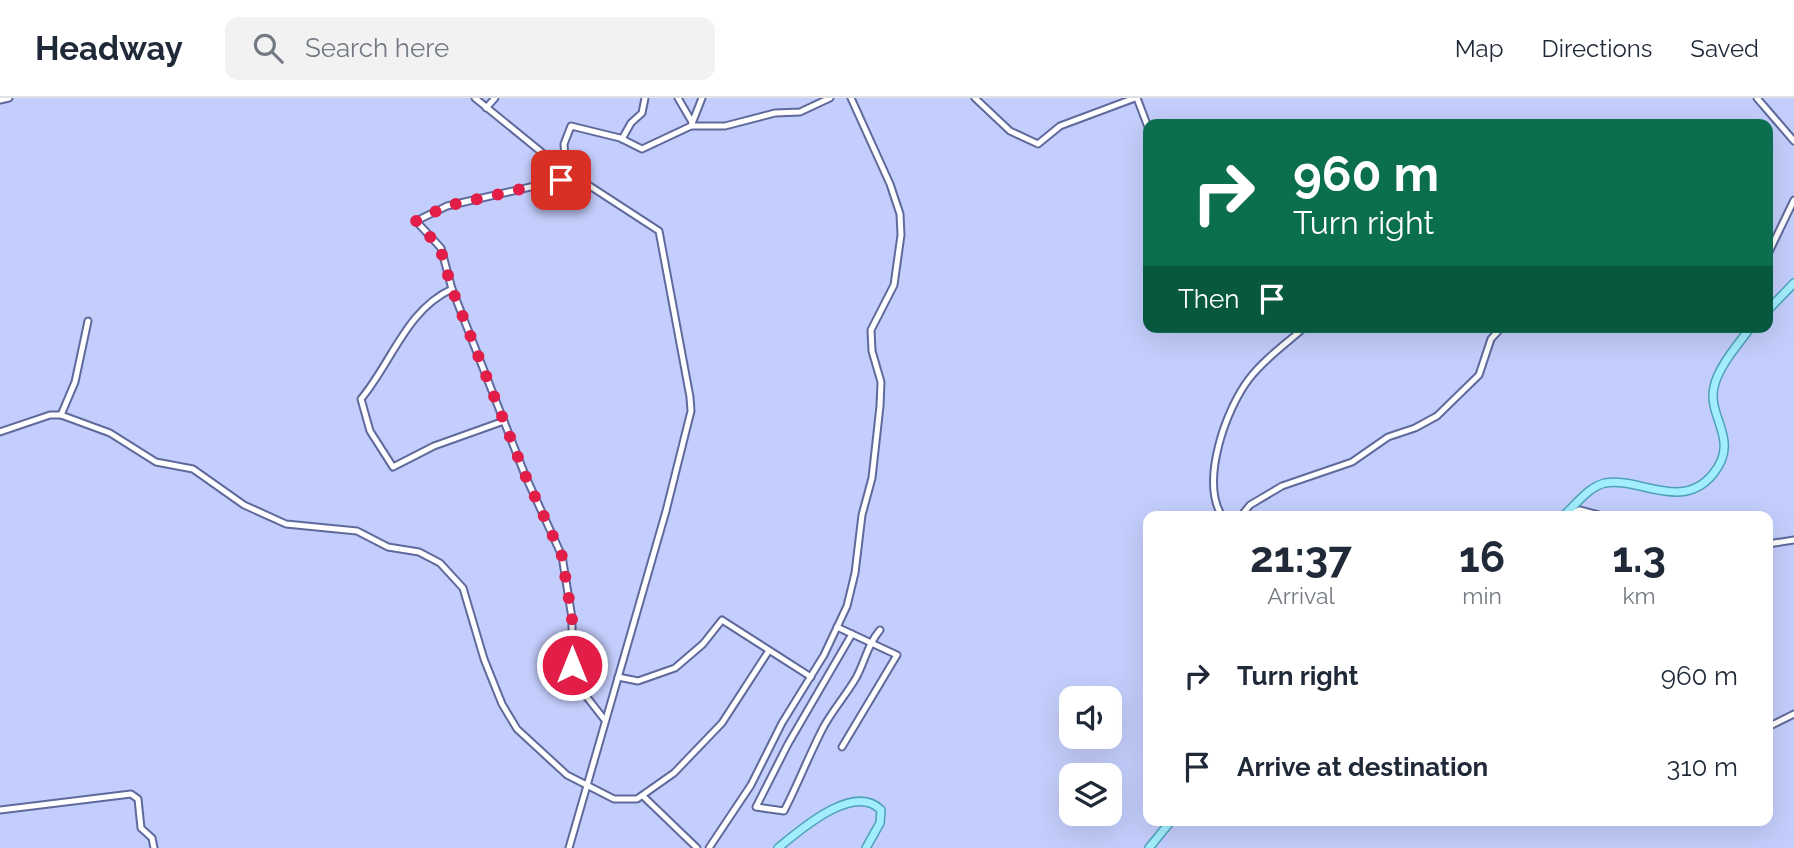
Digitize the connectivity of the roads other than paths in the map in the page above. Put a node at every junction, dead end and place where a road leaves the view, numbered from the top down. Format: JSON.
{"nodes":[{"id":1,"x":9,"y":98,"type":"edge"},
{"id":2,"x":475,"y":98,"type":"edge"},
{"id":3,"x":495,"y":98,"type":"edge"},
{"id":4,"x":645,"y":98,"type":"edge"},
{"id":5,"x":678,"y":98,"type":"edge"},
{"id":6,"x":702,"y":98,"type":"edge"},
{"id":7,"x":830,"y":98,"type":"edge"},
{"id":8,"x":851,"y":98,"type":"edge"},
{"id":9,"x":975,"y":98,"type":"edge"},
{"id":10,"x":1136,"y":98,"type":"edge"},
{"id":11,"x":1757,"y":98,"type":"edge"},
{"id":12,"x":0,"y":100,"type":"edge"},
{"id":13,"x":486,"y":108,"type":"junction"},
{"id":14,"x":1144,"y":119,"type":"edge"},
{"id":15,"x":692,"y":124,"type":"junction"},
{"id":16,"x":622,"y":139,"type":"junction"},
{"id":17,"x":1794,"y":141,"type":"edge"},
{"id":18,"x":556,"y":164,"type":"junction"},
{"id":19,"x":572,"y":175,"type":"junction"},
{"id":20,"x":1794,"y":200,"type":"edge"},
{"id":21,"x":1773,"y":244,"type":"edge"},
{"id":22,"x":1794,"y":283,"type":"edge"},
{"id":23,"x":452,"y":289,"type":"junction"},
{"id":24,"x":1773,"y":305,"type":"edge"},
{"id":25,"x":88,"y":321,"type":"dead end"},
{"id":26,"x":1298,"y":333,"type":"edge"},
{"id":27,"x":1496,"y":333,"type":"edge"},
{"id":28,"x":1747,"y":333,"type":"edge"},
{"id":29,"x":61,"y":415,"type":"junction"},
{"id":30,"x":504,"y":421,"type":"junction"},
{"id":31,"x":0,"y":432,"type":"edge"},
{"id":32,"x":1220,"y":511,"type":"edge"},
{"id":33,"x":1245,"y":511,"type":"edge"},
{"id":34,"x":1569,"y":511,"type":"edge"},
{"id":35,"x":1794,"y":540,"type":"edge"},
{"id":36,"x":1773,"y":543,"type":"edge"},
{"id":37,"x":837,"y":627,"type":"junction"},
{"id":38,"x":880,"y":630,"type":"dead end"},
{"id":39,"x":852,"y":634,"type":"junction"},
{"id":40,"x":871,"y":641,"type":"junction"},
{"id":41,"x":768,"y":652,"type":"junction"},
{"id":42,"x":618,"y":677,"type":"junction"},
{"id":43,"x":811,"y":677,"type":"junction"},
{"id":44,"x":1794,"y":715,"type":"edge"},
{"id":45,"x":604,"y":719,"type":"junction"},
{"id":46,"x":1773,"y":725,"type":"edge"},
{"id":47,"x":842,"y":747,"type":"dead end"},
{"id":48,"x":586,"y":786,"type":"junction"},
{"id":49,"x":643,"y":796,"type":"junction"},
{"id":50,"x":0,"y":810,"type":"edge"},
{"id":51,"x":1167,"y":826,"type":"edge"},
{"id":52,"x":154,"y":848,"type":"edge"},
{"id":53,"x":569,"y":848,"type":"edge"},
{"id":54,"x":697,"y":848,"type":"edge"},
{"id":55,"x":709,"y":848,"type":"edge"},
{"id":56,"x":778,"y":848,"type":"edge"},
{"id":57,"x":866,"y":848,"type":"edge"},
{"id":58,"x":1149,"y":848,"type":"edge"}],
"edges":[{"from":1,"to":12,"type":"street"},
{"from":2,"to":13,"type":"street"},
{"from":3,"to":13,"type":"street"},
{"from":4,"to":16,"type":"street"},
{"from":5,"to":15,"type":"street"},
{"from":6,"to":15,"type":"street"},
{"from":7,"to":15,"type":"street"},
{"from":8,"to":37,"type":"street"},
{"from":9,"to":10,"type":"street"},
{"from":10,"to":14,"type":"street"},
{"from":11,"to":17,"type":"street"},
{"from":13,"to":18,"type":"street"},
{"from":15,"to":16,"type":"street"},
{"from":16,"to":18,"type":"street"},
{"from":18,"to":19,"type":"street"},
{"from":19,"to":23,"type":"street"},
{"from":19,"to":42,"type":"street"},
{"from":20,"to":21,"type":"street"},
{"from":22,"to":24,"type":"main road"},
{"from":23,"to":30,"type":"street"},
{"from":23,"to":30,"type":"street"},
{"from":25,"to":29,"type":"street"},
{"from":26,"to":32,"type":"street"},
{"from":27,"to":33,"type":"street"},
{"from":28,"to":34,"type":"main road"},
{"from":29,"to":31,"type":"street"},
{"from":29,"to":48,"type":"street"},
{"from":30,"to":45,"type":"street"},
{"from":35,"to":36,"type":"street"},
{"from":37,"to":39,"type":"street"},
{"from":37,"to":43,"type":"street"},
{"from":38,"to":40,"type":"street"},
{"from":39,"to":40,"type":"street"},
{"from":39,"to":40,"type":"street"},
{"from":40,"to":47,"type":"street"},
{"from":41,"to":42,"type":"street"},
{"from":41,"to":43,"type":"street"},
{"from":41,"to":49,"type":"street"},
{"from":42,"to":45,"type":"street"},
{"from":43,"to":55,"type":"street"},
{"from":44,"to":46,"type":"street"},
{"from":45,"to":48,"type":"street"},
{"from":48,"to":49,"type":"street"},
{"from":48,"to":53,"type":"street"},
{"from":49,"to":54,"type":"street"},
{"from":50,"to":52,"type":"street"},
{"from":51,"to":58,"type":"main road"},
{"from":56,"to":57,"type":"main road"}]}
